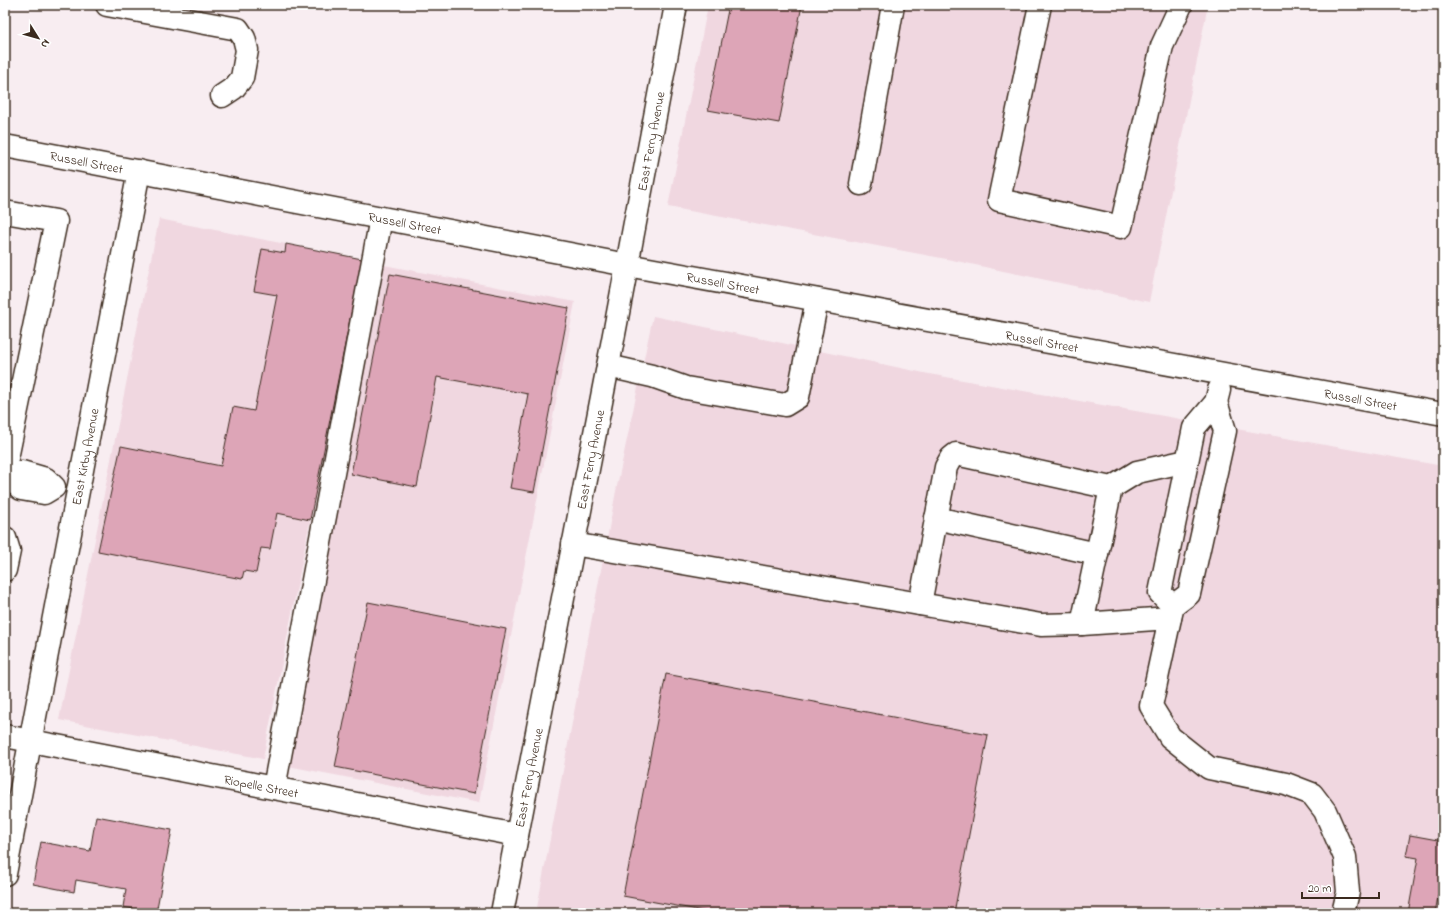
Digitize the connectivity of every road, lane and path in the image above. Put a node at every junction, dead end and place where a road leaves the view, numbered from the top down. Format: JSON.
{"nodes":[{"id":1,"x":107,"y":5,"type":"edge"},
{"id":2,"x":676,"y":5,"type":"edge"},
{"id":3,"x":893,"y":5,"type":"edge"},
{"id":4,"x":1040,"y":5,"type":"edge"},
{"id":5,"x":1181,"y":5,"type":"edge"},
{"id":6,"x":222,"y":96,"type":"dead end"},
{"id":7,"x":5,"y":146,"type":"edge"},
{"id":8,"x":139,"y":171,"type":"junction"},
{"id":9,"x":861,"y":184,"type":"dead end"},
{"id":10,"x":5,"y":212,"type":"edge"},
{"id":11,"x":382,"y":218,"type":"junction"},
{"id":12,"x":627,"y":265,"type":"junction"},
{"id":13,"x":817,"y":300,"type":"junction"},
{"id":14,"x":608,"y":366,"type":"junction"},
{"id":15,"x":1223,"y":374,"type":"junction"},
{"id":16,"x":1216,"y":402,"type":"junction"},
{"id":17,"x":1443,"y":414,"type":"edge"},
{"id":18,"x":1187,"y":461,"type":"junction"},
{"id":19,"x":7,"y":475,"type":"edge"},
{"id":20,"x":1111,"y":488,"type":"junction"},
{"id":21,"x":78,"y":493,"type":"junction"},
{"id":22,"x":936,"y":518,"type":"junction"},
{"id":23,"x":5,"y":538,"type":"edge"},
{"id":24,"x":573,"y":544,"type":"junction"},
{"id":25,"x":1097,"y":554,"type":"junction"},
{"id":26,"x":5,"y":570,"type":"edge"},
{"id":27,"x":920,"y":604,"type":"junction"},
{"id":28,"x":1172,"y":612,"type":"junction"},
{"id":29,"x":1082,"y":624,"type":"junction"},
{"id":30,"x":5,"y":736,"type":"edge"},
{"id":31,"x":31,"y":741,"type":"junction"},
{"id":32,"x":274,"y":788,"type":"junction"},
{"id":33,"x":517,"y":835,"type":"junction"},
{"id":34,"x":5,"y":874,"type":"edge"},
{"id":35,"x":502,"y":913,"type":"edge"},
{"id":36,"x":1343,"y":913,"type":"edge"}],
"edges":[{"from":1,"to":6,"type":"street"},
{"from":2,"to":12,"type":"street","name":"East Ferry Avenue"},
{"from":3,"to":9,"type":"street"},
{"from":4,"to":5,"type":"street"},
{"from":7,"to":8,"type":"street","name":"Russell Street"},
{"from":8,"to":11,"type":"street","name":"Russell Street"},
{"from":8,"to":21,"type":"street","name":"East Kirby Avenue"},
{"from":10,"to":19,"type":"street"},
{"from":11,"to":12,"type":"street","name":"Russell Street"},
{"from":11,"to":32,"type":"street"},
{"from":12,"to":13,"type":"street","name":"Russell Street"},
{"from":12,"to":14,"type":"street","name":"East Ferry Avenue"},
{"from":13,"to":14,"type":"street"},
{"from":13,"to":15,"type":"street","name":"Russell Street"},
{"from":14,"to":24,"type":"street","name":"East Ferry Avenue"},
{"from":15,"to":16,"type":"street"},
{"from":15,"to":17,"type":"street","name":"Russell Street"},
{"from":16,"to":18,"type":"street"},
{"from":16,"to":28,"type":"street"},
{"from":18,"to":20,"type":"street"},
{"from":18,"to":28,"type":"street"},
{"from":19,"to":21,"type":"street"},
{"from":20,"to":22,"type":"street"},
{"from":20,"to":25,"type":"street"},
{"from":21,"to":31,"type":"street","name":"East Kirby Avenue"},
{"from":22,"to":25,"type":"street"},
{"from":22,"to":27,"type":"street"},
{"from":23,"to":26,"type":"street"},
{"from":24,"to":27,"type":"street"},
{"from":24,"to":33,"type":"street","name":"East Ferry Avenue"},
{"from":25,"to":29,"type":"street"},
{"from":27,"to":29,"type":"street"},
{"from":28,"to":29,"type":"street"},
{"from":28,"to":36,"type":"street"},
{"from":30,"to":31,"type":"street","name":"Riopelle Street"},
{"from":31,"to":32,"type":"street","name":"Riopelle Street"},
{"from":31,"to":34,"type":"street","name":"East Kirby Avenue"},
{"from":32,"to":33,"type":"street","name":"Riopelle Street"},
{"from":33,"to":35,"type":"street","name":"East Ferry Avenue"}]}
